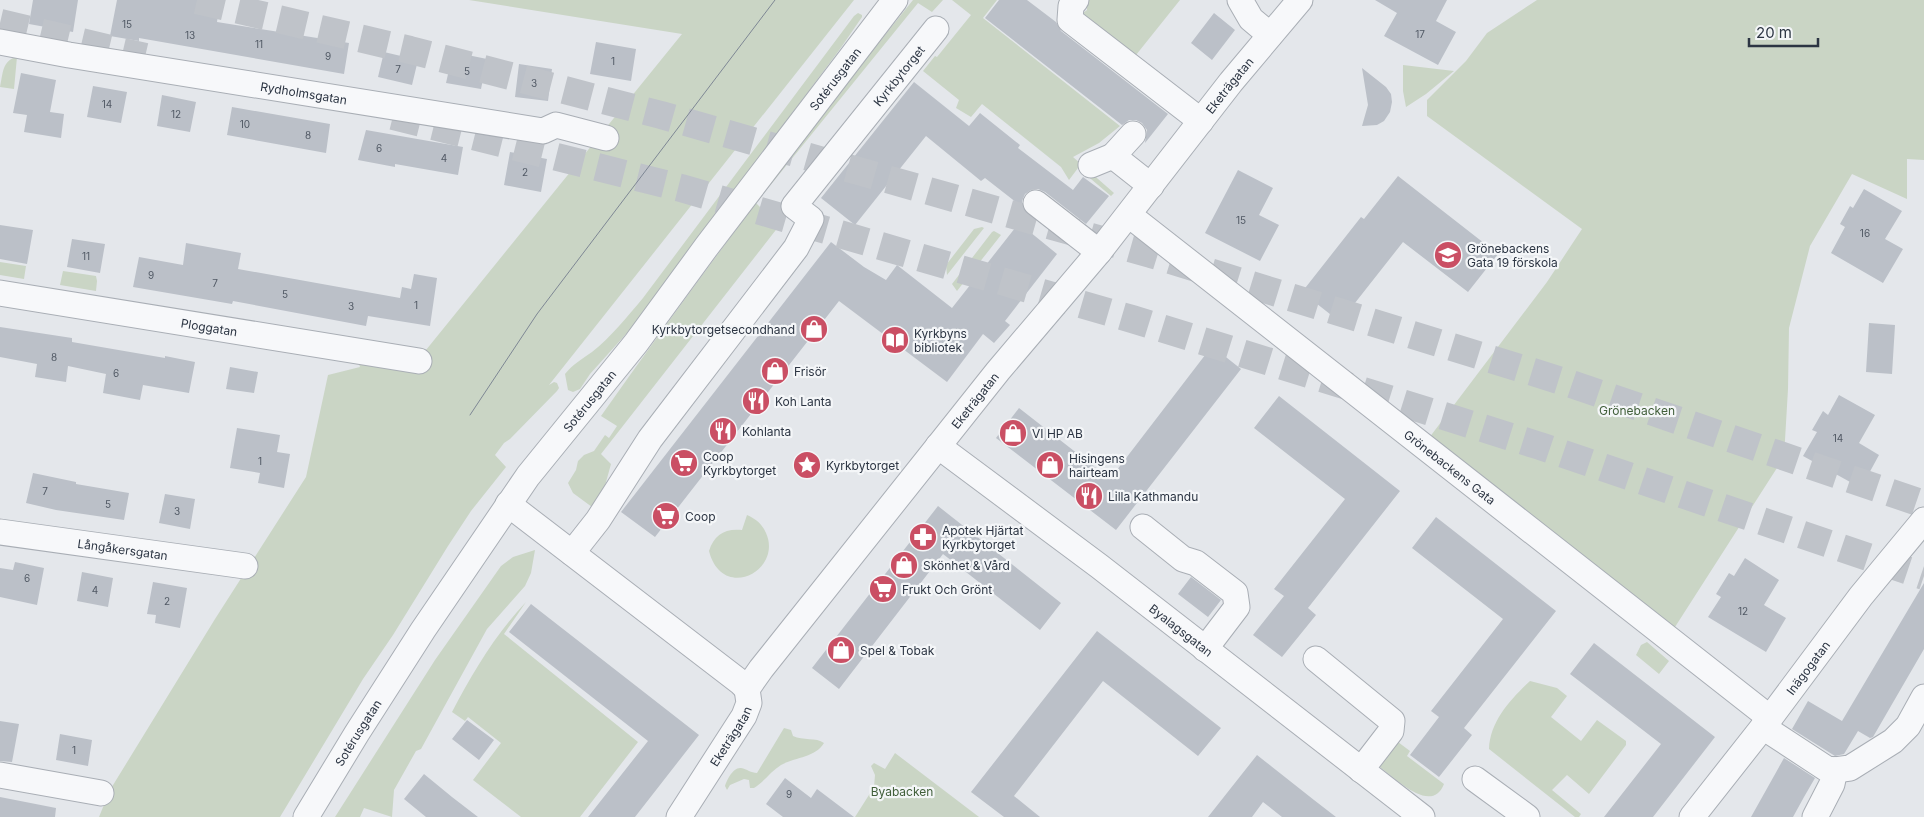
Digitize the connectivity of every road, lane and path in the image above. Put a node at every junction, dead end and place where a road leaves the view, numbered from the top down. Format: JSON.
{"nodes":[{"id":1,"x":895,"y":0,"type":"edge"},
{"id":2,"x":1076,"y":0,"type":"edge"},
{"id":3,"x":1240,"y":0,"type":"edge"},
{"id":4,"x":1300,"y":0,"type":"edge"},
{"id":5,"x":936,"y":29,"type":"dead end"},
{"id":6,"x":1270,"y":35,"type":"junction"},
{"id":7,"x":0,"y":42,"type":"edge"},
{"id":8,"x":1201,"y":121,"type":"junction"},
{"id":9,"x":1133,"y":134,"type":"dead end"},
{"id":10,"x":606,"y":138,"type":"dead end"},
{"id":11,"x":1151,"y":186,"type":"junction"},
{"id":12,"x":1036,"y":204,"type":"dead end"},
{"id":13,"x":1129,"y":215,"type":"junction"},
{"id":14,"x":1099,"y":252,"type":"junction"},
{"id":15,"x":0,"y":292,"type":"edge"},
{"id":16,"x":418,"y":361,"type":"dead end"},
{"id":17,"x":938,"y":446,"type":"junction"},
{"id":18,"x":508,"y":504,"type":"junction"},
{"id":19,"x":1923,"y":524,"type":"edge"},
{"id":20,"x":1143,"y":527,"type":"dead end"},
{"id":21,"x":0,"y":532,"type":"edge"},
{"id":22,"x":572,"y":553,"type":"junction"},
{"id":23,"x":244,"y":566,"type":"dead end"},
{"id":24,"x":1204,"y":648,"type":"junction"},
{"id":25,"x":1316,"y":659,"type":"dead end"},
{"id":26,"x":747,"y":689,"type":"junction"},
{"id":27,"x":1924,"y":697,"type":"edge"},
{"id":28,"x":1766,"y":722,"type":"junction"},
{"id":29,"x":1361,"y":770,"type":"junction"},
{"id":30,"x":1834,"y":770,"type":"junction"},
{"id":31,"x":0,"y":775,"type":"edge"},
{"id":32,"x":1475,"y":779,"type":"dead end"},
{"id":33,"x":101,"y":793,"type":"dead end"},
{"id":34,"x":306,"y":817,"type":"edge"},
{"id":35,"x":679,"y":817,"type":"edge"},
{"id":36,"x":1422,"y":817,"type":"edge"},
{"id":37,"x":1527,"y":817,"type":"edge"},
{"id":38,"x":1692,"y":817,"type":"edge"},
{"id":39,"x":1815,"y":817,"type":"edge"}],
"edges":[{"from":1,"to":18,"type":"street","name":"Sotérusgatan"},
{"from":2,"to":8,"type":"street"},
{"from":3,"to":6,"type":"street"},
{"from":4,"to":6,"type":"street","name":"Eketrägatan"},
{"from":5,"to":22,"type":"street","name":"Kyrkbytorget"},
{"from":6,"to":8,"type":"street","name":"Eketrägatan"},
{"from":7,"to":10,"type":"street","name":"Rydholmsgatan"},
{"from":8,"to":11,"type":"street","name":"Eketrägatan"},
{"from":9,"to":11,"type":"street"},
{"from":11,"to":13,"type":"street","name":"Eketrägatan"},
{"from":12,"to":14,"type":"street"},
{"from":13,"to":14,"type":"street","name":"Eketrägatan"},
{"from":13,"to":28,"type":"street","name":"Grönebackens Gata"},
{"from":14,"to":17,"type":"street","name":"Eketrägatan"},
{"from":15,"to":16,"type":"street","name":"Ploggatan"},
{"from":17,"to":24,"type":"street","name":"Byalagsgatan"},
{"from":17,"to":26,"type":"street","name":"Eketrägatan"},
{"from":18,"to":22,"type":"street"},
{"from":18,"to":34,"type":"street","name":"Sotérusgatan"},
{"from":19,"to":28,"type":"street","name":"Inägogatan"},
{"from":20,"to":24,"type":"street"},
{"from":21,"to":23,"type":"street","name":"Långåkersgatan"},
{"from":22,"to":26,"type":"street"},
{"from":24,"to":29,"type":"street","name":"Byalagsgatan"},
{"from":25,"to":29,"type":"street"},
{"from":26,"to":35,"type":"street","name":"Eketrägatan"},
{"from":27,"to":30,"type":"street"},
{"from":28,"to":30,"type":"street","name":"Grönebackens Gata"},
{"from":28,"to":38,"type":"street","name":"Inägogatan"},
{"from":29,"to":36,"type":"street","name":"Byalagsgatan"},
{"from":30,"to":39,"type":"street"},
{"from":31,"to":33,"type":"street"},
{"from":32,"to":37,"type":"street"}]}
